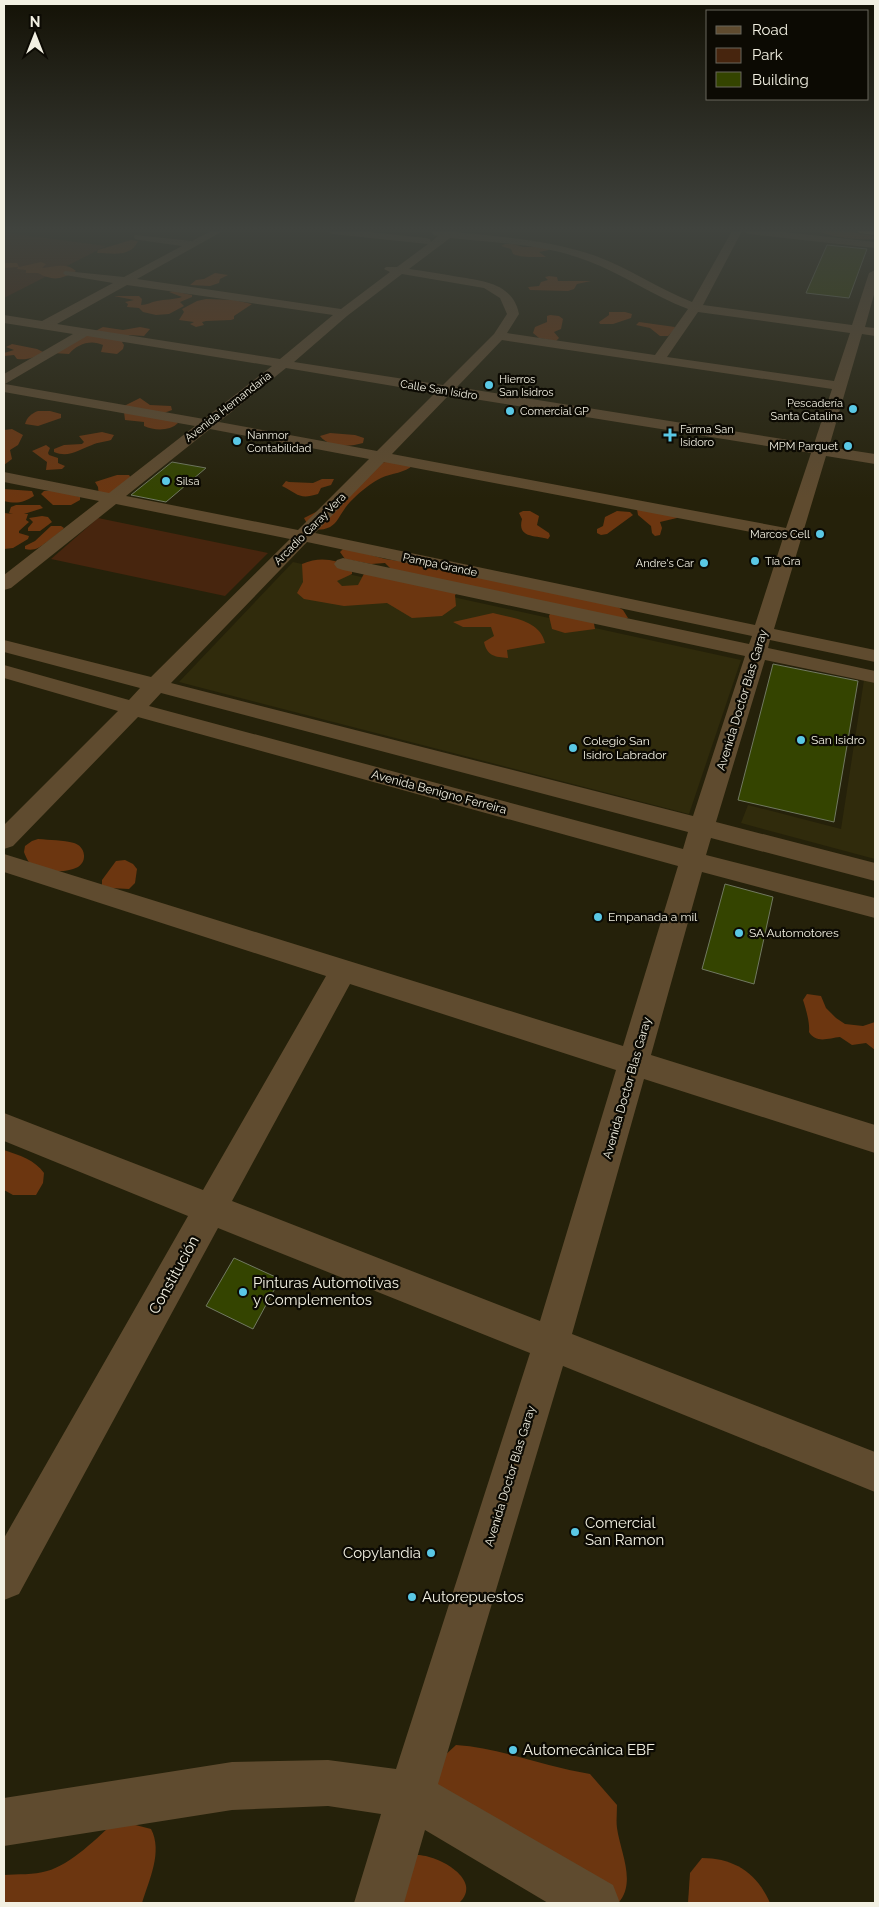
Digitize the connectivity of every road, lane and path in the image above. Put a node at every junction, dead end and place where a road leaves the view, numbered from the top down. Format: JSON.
{"nodes":[{"id":1,"x":10,"y":320,"type":"edge"},
{"id":2,"x":54,"y":320,"type":"edge"},
{"id":3,"x":328,"y":320,"type":"edge"},
{"id":4,"x":509,"y":320,"type":"edge"},
{"id":5,"x":686,"y":320,"type":"edge"},
{"id":6,"x":784,"y":320,"type":"edge"},
{"id":7,"x":43,"y":326,"type":"junction"},
{"id":8,"x":866,"y":331,"type":"edge"},
{"id":9,"x":85,"y":332,"type":"junction"},
{"id":10,"x":499,"y":336,"type":"junction"},
{"id":11,"x":658,"y":360,"type":"junction"},
{"id":12,"x":275,"y":364,"type":"junction"},
{"id":13,"x":4,"y":380,"type":"edge"},
{"id":14,"x":840,"y":386,"type":"junction"},
{"id":15,"x":4,"y":388,"type":"edge"},
{"id":16,"x":446,"y":390,"type":"junction"},
{"id":17,"x":199,"y":423,"type":"junction"},
{"id":18,"x":820,"y":450,"type":"junction"},
{"id":19,"x":380,"y":458,"type":"junction"},
{"id":20,"x":875,"y":459,"type":"edge"},
{"id":21,"x":4,"y":477,"type":"edge"},
{"id":22,"x":96,"y":503,"type":"junction"},
{"id":23,"x":201,"y":534,"type":"dead end"},
{"id":24,"x":793,"y":535,"type":"junction"},
{"id":25,"x":303,"y":536,"type":"junction"},
{"id":26,"x":268,"y":548,"type":"dead end"},
{"id":27,"x":287,"y":552,"type":"junction"},
{"id":28,"x":306,"y":556,"type":"dead end"},
{"id":29,"x":326,"y":561,"type":"dead end"},
{"id":30,"x":4,"y":567,"type":"edge"},
{"id":31,"x":4,"y":584,"type":"edge"},
{"id":32,"x":646,"y":608,"type":"junction"},
{"id":33,"x":637,"y":627,"type":"junction"},
{"id":34,"x":763,"y":633,"type":"junction"},
{"id":35,"x":4,"y":646,"type":"edge"},
{"id":36,"x":757,"y":652,"type":"junction"},
{"id":37,"x":875,"y":656,"type":"edge"},
{"id":38,"x":4,"y":671,"type":"edge"},
{"id":39,"x":875,"y":677,"type":"edge"},
{"id":40,"x":156,"y":686,"type":"junction"},
{"id":41,"x":133,"y":708,"type":"junction"},
{"id":42,"x":4,"y":840,"type":"edge"},
{"id":43,"x":698,"y":844,"type":"junction"},
{"id":44,"x":4,"y":863,"type":"edge"},
{"id":45,"x":875,"y":872,"type":"edge"},
{"id":46,"x":875,"y":908,"type":"edge"},
{"id":47,"x":343,"y":970,"type":"junction"},
{"id":48,"x":634,"y":1062,"type":"junction"},
{"id":49,"x":4,"y":1127,"type":"edge"},
{"id":50,"x":875,"y":1139,"type":"edge"},
{"id":51,"x":211,"y":1209,"type":"junction"},
{"id":52,"x":551,"y":1345,"type":"junction"},
{"id":53,"x":875,"y":1472,"type":"edge"},
{"id":54,"x":4,"y":1579,"type":"edge"},
{"id":55,"x":411,"y":1795,"type":"junction"},
{"id":56,"x":4,"y":1822,"type":"edge"},
{"id":57,"x":380,"y":1903,"type":"edge"},
{"id":58,"x":595,"y":1903,"type":"edge"}],
"edges":[{"from":1,"to":7,"type":"street","name":"Calle San Isidro"},
{"from":2,"to":7,"type":"street"},
{"from":3,"to":12,"type":"street","name":"Avenida Hernandaria"},
{"from":4,"to":10,"type":"street","name":"Arcadio Garay Vera"},
{"from":5,"to":11,"type":"street"},
{"from":6,"to":8,"type":"street"},
{"from":7,"to":9,"type":"street","name":"Calle San Isidro"},
{"from":8,"to":14,"type":"street","name":"Avenida Doctor Blas Garay"},
{"from":9,"to":12,"type":"street","name":"Calle San Isidro"},
{"from":9,"to":13,"type":"street"},
{"from":10,"to":11,"type":"street"},
{"from":10,"to":16,"type":"street","name":"Arcadio Garay Vera"},
{"from":11,"to":14,"type":"street"},
{"from":12,"to":16,"type":"street","name":"Calle San Isidro"},
{"from":12,"to":17,"type":"street","name":"Avenida Hernandaria"},
{"from":14,"to":18,"type":"street","name":"Avenida Doctor Blas Garay"},
{"from":15,"to":17,"type":"street"},
{"from":16,"to":18,"type":"street","name":"Calle San Isidro"},
{"from":16,"to":19,"type":"street","name":"Arcadio Garay Vera"},
{"from":17,"to":19,"type":"street"},
{"from":17,"to":22,"type":"street","name":"Avenida Hernandaria"},
{"from":18,"to":20,"type":"street","name":"Calle San Isidro"},
{"from":18,"to":24,"type":"street","name":"Avenida Doctor Blas Garay"},
{"from":19,"to":24,"type":"street"},
{"from":19,"to":25,"type":"street","name":"Arcadio Garay Vera"},
{"from":21,"to":22,"type":"street","name":"Pampa Grande"},
{"from":22,"to":23,"type":"street","name":"Pampa Grande"},
{"from":22,"to":25,"type":"street","name":"Pampa Grande"},
{"from":22,"to":30,"type":"street","name":"Avenida Hernandaria"},
{"from":22,"to":31,"type":"street","name":"Avenida Hernandaria"},
{"from":24,"to":34,"type":"street","name":"Avenida Doctor Blas Garay"},
{"from":25,"to":27,"type":"street","name":"Arcadio Garay Vera"},
{"from":25,"to":32,"type":"street","name":"Pampa Grande"},
{"from":26,"to":27,"type":"street"},
{"from":27,"to":28,"type":"street"},
{"from":27,"to":40,"type":"street","name":"Arcadio Garay Vera"},
{"from":29,"to":33,"type":"street","name":"Pampa Grande"},
{"from":32,"to":33,"type":"street"},
{"from":32,"to":34,"type":"street","name":"Pampa Grande"},
{"from":33,"to":36,"type":"street","name":"Pampa Grande"},
{"from":34,"to":36,"type":"street","name":"Avenida Doctor Blas Garay"},
{"from":34,"to":37,"type":"street","name":"Pampa Grande"},
{"from":35,"to":40,"type":"street","name":"Avenida Benigno Ferreira"},
{"from":36,"to":39,"type":"street","name":"Pampa Grande"},
{"from":36,"to":43,"type":"street","name":"Avenida Doctor Blas Garay"},
{"from":38,"to":41,"type":"street","name":"Avenida Benigno Ferreira"},
{"from":40,"to":41,"type":"street","name":"Arcadio Garay Vera"},
{"from":40,"to":43,"type":"street","name":"Avenida Benigno Ferreira"},
{"from":41,"to":42,"type":"street","name":"Arcadio Garay Vera"},
{"from":41,"to":43,"type":"street","name":"Avenida Benigno Ferreira"},
{"from":43,"to":45,"type":"street","name":"Avenida Benigno Ferreira"},
{"from":43,"to":46,"type":"street","name":"Avenida Benigno Ferreira"},
{"from":43,"to":48,"type":"street","name":"Avenida Doctor Blas Garay"},
{"from":44,"to":47,"type":"street"},
{"from":47,"to":48,"type":"street"},
{"from":47,"to":51,"type":"street","name":"Constitución"},
{"from":48,"to":50,"type":"street"},
{"from":48,"to":52,"type":"street","name":"Avenida Doctor Blas Garay"},
{"from":49,"to":51,"type":"street"},
{"from":51,"to":52,"type":"street"},
{"from":51,"to":54,"type":"street","name":"Constitución"},
{"from":52,"to":53,"type":"street"},
{"from":52,"to":55,"type":"street","name":"Avenida Doctor Blas Garay"},
{"from":55,"to":56,"type":"street"},
{"from":55,"to":57,"type":"street","name":"Avenida Doctor Blas Garay"},
{"from":55,"to":58,"type":"street"}]}
